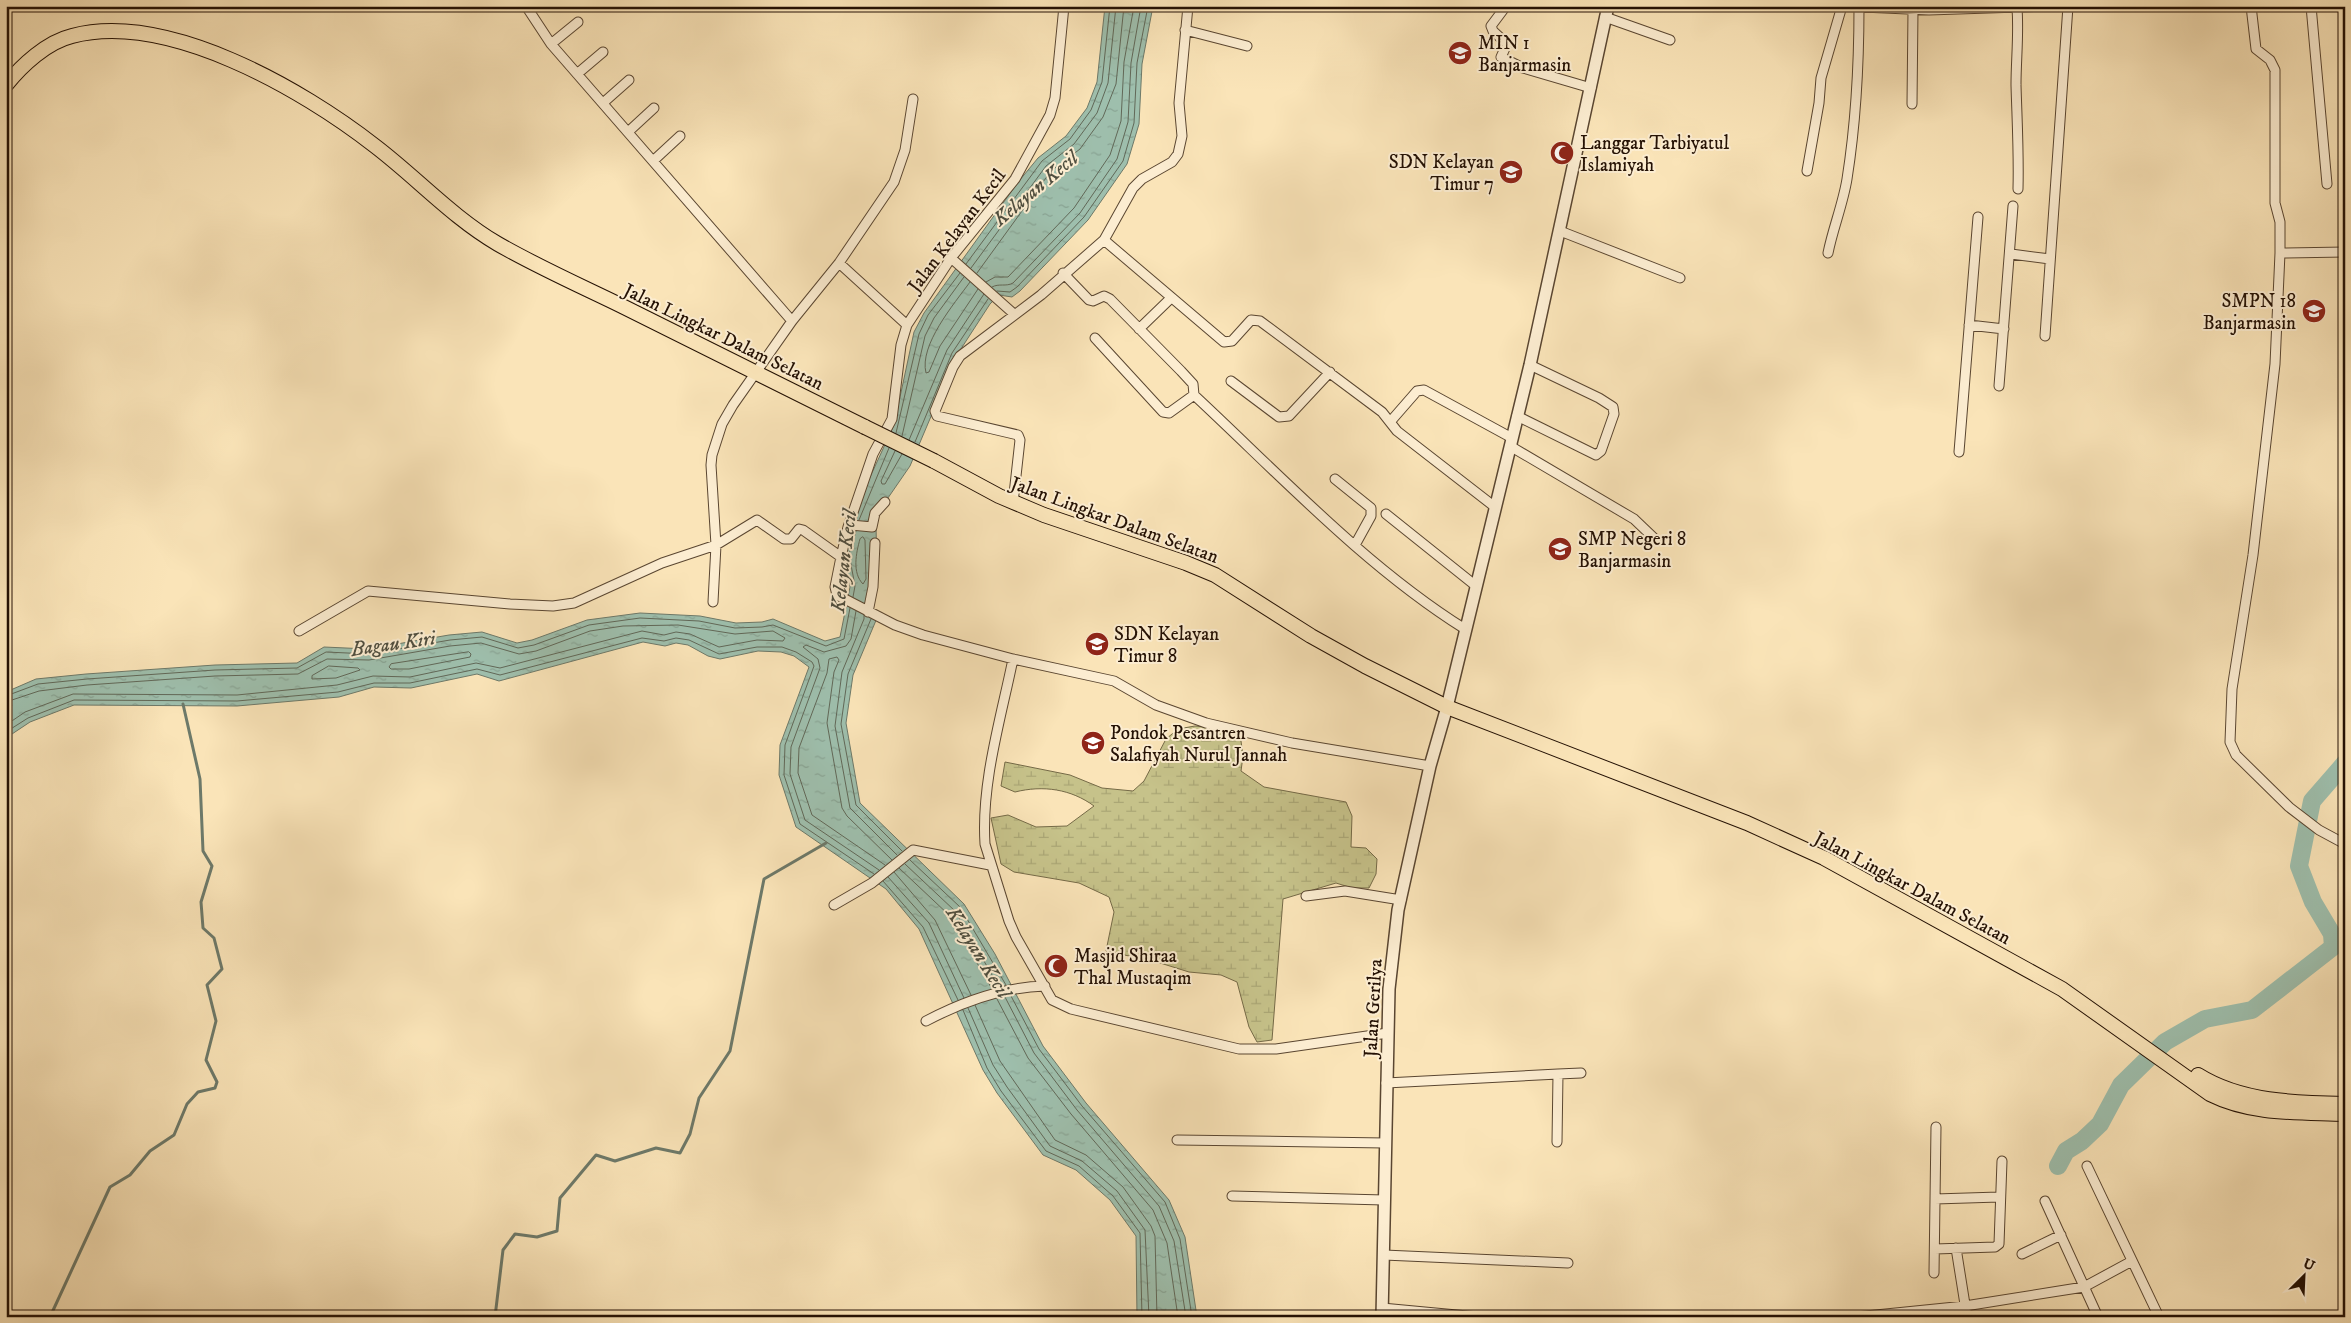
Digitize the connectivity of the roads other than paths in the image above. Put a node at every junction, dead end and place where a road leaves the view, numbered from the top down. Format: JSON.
{"nodes":[{"id":1,"x":526,"y":6,"type":"edge"},
{"id":2,"x":1064,"y":6,"type":"edge"},
{"id":3,"x":1188,"y":6,"type":"edge"},
{"id":4,"x":1506,"y":6,"type":"edge"},
{"id":5,"x":1841,"y":6,"type":"edge"},
{"id":6,"x":2044,"y":6,"type":"edge"},
{"id":7,"x":2068,"y":6,"type":"edge"},
{"id":8,"x":2251,"y":6,"type":"edge"},
{"id":9,"x":2311,"y":6,"type":"edge"},
{"id":10,"x":1859,"y":7,"type":"edge"},
{"id":11,"x":2017,"y":8,"type":"junction"},
{"id":12,"x":1913,"y":10,"type":"junction"},
{"id":13,"x":1606,"y":12,"type":"edge"},
{"id":14,"x":578,"y":22,"type":"dead end"},
{"id":15,"x":1185,"y":30,"type":"junction"},
{"id":16,"x":1670,"y":40,"type":"dead end"},
{"id":17,"x":552,"y":44,"type":"junction"},
{"id":18,"x":1247,"y":46,"type":"dead end"},
{"id":19,"x":603,"y":52,"type":"dead end"},
{"id":20,"x":577,"y":74,"type":"junction"},
{"id":21,"x":628,"y":80,"type":"dead end"},
{"id":22,"x":6,"y":85,"type":"edge"},
{"id":23,"x":1591,"y":88,"type":"junction"},
{"id":24,"x":913,"y":99,"type":"dead end"},
{"id":25,"x":603,"y":104,"type":"junction"},
{"id":26,"x":1912,"y":104,"type":"dead end"},
{"id":27,"x":654,"y":108,"type":"dead end"},
{"id":28,"x":628,"y":132,"type":"junction"},
{"id":29,"x":680,"y":136,"type":"dead end"},
{"id":30,"x":653,"y":161,"type":"junction"},
{"id":31,"x":1808,"y":171,"type":"dead end"},
{"id":32,"x":2327,"y":184,"type":"dead end"},
{"id":33,"x":2018,"y":190,"type":"dead end"},
{"id":34,"x":2013,"y":206,"type":"dead end"},
{"id":35,"x":1978,"y":217,"type":"dead end"},
{"id":36,"x":1560,"y":231,"type":"junction"},
{"id":37,"x":1104,"y":240,"type":"junction"},
{"id":38,"x":2345,"y":252,"type":"edge"},
{"id":39,"x":1828,"y":253,"type":"dead end"},
{"id":40,"x":2280,"y":253,"type":"junction"},
{"id":41,"x":2011,"y":254,"type":"junction"},
{"id":42,"x":2050,"y":259,"type":"junction"},
{"id":43,"x":953,"y":260,"type":"junction"},
{"id":44,"x":839,"y":263,"type":"junction"},
{"id":45,"x":1063,"y":273,"type":"junction"},
{"id":46,"x":1680,"y":278,"type":"dead end"},
{"id":47,"x":1171,"y":298,"type":"junction"},
{"id":48,"x":1014,"y":314,"type":"junction"},
{"id":49,"x":792,"y":322,"type":"junction"},
{"id":50,"x":907,"y":324,"type":"junction"},
{"id":51,"x":1969,"y":325,"type":"junction"},
{"id":52,"x":1139,"y":328,"type":"junction"},
{"id":53,"x":2004,"y":329,"type":"junction"},
{"id":54,"x":2045,"y":336,"type":"dead end"},
{"id":55,"x":1095,"y":338,"type":"dead end"},
{"id":56,"x":1530,"y":365,"type":"junction"},
{"id":57,"x":756,"y":372,"type":"junction"},
{"id":58,"x":1330,"y":372,"type":"junction"},
{"id":59,"x":1230,"y":380,"type":"dead end"},
{"id":60,"x":1999,"y":386,"type":"dead end"},
{"id":61,"x":1194,"y":394,"type":"junction"},
{"id":62,"x":1517,"y":416,"type":"junction"},
{"id":63,"x":1390,"y":422,"type":"junction"},
{"id":64,"x":1511,"y":442,"type":"junction"},
{"id":65,"x":1958,"y":452,"type":"dead end"},
{"id":66,"x":1335,"y":479,"type":"dead end"},
{"id":67,"x":885,"y":502,"type":"dead end"},
{"id":68,"x":1014,"y":502,"type":"junction"},
{"id":69,"x":1495,"y":507,"type":"junction"},
{"id":70,"x":1386,"y":514,"type":"dead end"},
{"id":71,"x":849,"y":526,"type":"junction"},
{"id":72,"x":1656,"y":540,"type":"dead end"},
{"id":73,"x":875,"y":543,"type":"dead end"},
{"id":74,"x":716,"y":545,"type":"junction"},
{"id":75,"x":1355,"y":545,"type":"junction"},
{"id":76,"x":841,"y":556,"type":"junction"},
{"id":77,"x":1476,"y":586,"type":"junction"},
{"id":78,"x":713,"y":602,"type":"dead end"},
{"id":79,"x":868,"y":612,"type":"junction"},
{"id":80,"x":1465,"y":629,"type":"junction"},
{"id":81,"x":299,"y":631,"type":"dead end"},
{"id":82,"x":1013,"y":659,"type":"junction"},
{"id":83,"x":1447,"y":707,"type":"junction"},
{"id":84,"x":1430,"y":766,"type":"junction"},
{"id":85,"x":2345,"y":844,"type":"edge"},
{"id":86,"x":990,"y":865,"type":"junction"},
{"id":87,"x":1306,"y":896,"type":"dead end"},
{"id":88,"x":1401,"y":900,"type":"junction"},
{"id":89,"x":834,"y":905,"type":"dead end"},
{"id":90,"x":1045,"y":986,"type":"junction"},
{"id":91,"x":926,"y":1021,"type":"dead end"},
{"id":92,"x":1388,"y":1033,"type":"junction"},
{"id":93,"x":2166,"y":1059,"type":"junction"},
{"id":94,"x":1581,"y":1073,"type":"dead end"},
{"id":95,"x":1558,"y":1074,"type":"junction"},
{"id":96,"x":1386,"y":1083,"type":"junction"},
{"id":97,"x":2345,"y":1104,"type":"edge"},
{"id":98,"x":2345,"y":1114,"type":"edge"},
{"id":99,"x":1936,"y":1127,"type":"dead end"},
{"id":100,"x":1177,"y":1140,"type":"dead end"},
{"id":101,"x":1557,"y":1142,"type":"dead end"},
{"id":102,"x":1385,"y":1144,"type":"junction"},
{"id":103,"x":2002,"y":1161,"type":"dead end"},
{"id":104,"x":2088,"y":1166,"type":"dead end"},
{"id":105,"x":1232,"y":1196,"type":"dead end"},
{"id":106,"x":2000,"y":1197,"type":"junction"},
{"id":107,"x":1935,"y":1199,"type":"junction"},
{"id":108,"x":1384,"y":1200,"type":"junction"},
{"id":109,"x":2044,"y":1201,"type":"dead end"},
{"id":110,"x":2061,"y":1235,"type":"junction"},
{"id":111,"x":1935,"y":1248,"type":"junction"},
{"id":112,"x":1956,"y":1248,"type":"junction"},
{"id":113,"x":2022,"y":1254,"type":"dead end"},
{"id":114,"x":1384,"y":1255,"type":"junction"},
{"id":115,"x":2132,"y":1260,"type":"junction"},
{"id":116,"x":1568,"y":1263,"type":"dead end"},
{"id":117,"x":1934,"y":1273,"type":"dead end"},
{"id":118,"x":2084,"y":1287,"type":"junction"},
{"id":119,"x":1965,"y":1306,"type":"junction"},
{"id":120,"x":1382,"y":1312,"type":"edge"},
{"id":121,"x":1478,"y":1317,"type":"edge"},
{"id":122,"x":1856,"y":1317,"type":"edge"},
{"id":123,"x":1967,"y":1317,"type":"edge"},
{"id":124,"x":2098,"y":1317,"type":"edge"},
{"id":125,"x":2159,"y":1317,"type":"edge"}],
"edges":[{"from":1,"to":17,"type":"street"},
{"from":2,"to":43,"type":"street","name":"Jalan Kelayan Kecil"},
{"from":3,"to":15,"type":"street"},
{"from":4,"to":23,"type":"street"},
{"from":5,"to":10,"type":"street"},
{"from":5,"to":31,"type":"street"},
{"from":6,"to":11,"type":"street"},
{"from":7,"to":42,"type":"street"},
{"from":8,"to":40,"type":"street"},
{"from":9,"to":32,"type":"street"},
{"from":10,"to":12,"type":"street"},
{"from":10,"to":39,"type":"street"},
{"from":11,"to":12,"type":"street"},
{"from":11,"to":33,"type":"street"},
{"from":12,"to":26,"type":"street"},
{"from":13,"to":16,"type":"street"},
{"from":13,"to":23,"type":"street","name":"Jalan Gerilya"},
{"from":14,"to":17,"type":"street"},
{"from":15,"to":18,"type":"street"},
{"from":15,"to":37,"type":"street"},
{"from":17,"to":20,"type":"street"},
{"from":19,"to":20,"type":"street"},
{"from":20,"to":25,"type":"street"},
{"from":21,"to":25,"type":"street"},
{"from":22,"to":57,"type":"main road","name":"Jalan Lingkar Dalam Selatan"},
{"from":23,"to":36,"type":"street","name":"Jalan Gerilya"},
{"from":24,"to":44,"type":"street"},
{"from":25,"to":28,"type":"street"},
{"from":27,"to":28,"type":"street"},
{"from":28,"to":30,"type":"street"},
{"from":29,"to":30,"type":"street"},
{"from":30,"to":49,"type":"street"},
{"from":34,"to":41,"type":"street"},
{"from":35,"to":51,"type":"street"},
{"from":36,"to":46,"type":"street"},
{"from":36,"to":56,"type":"street","name":"Jalan Gerilya"},
{"from":37,"to":45,"type":"street"},
{"from":37,"to":47,"type":"street"},
{"from":38,"to":40,"type":"street"},
{"from":40,"to":85,"type":"street"},
{"from":41,"to":42,"type":"street"},
{"from":41,"to":53,"type":"street"},
{"from":42,"to":54,"type":"street"},
{"from":43,"to":48,"type":"street"},
{"from":43,"to":50,"type":"street","name":"Jalan Kelayan Kecil"},
{"from":44,"to":49,"type":"street"},
{"from":44,"to":50,"type":"street"},
{"from":45,"to":48,"type":"street"},
{"from":45,"to":52,"type":"street"},
{"from":47,"to":52,"type":"street"},
{"from":47,"to":58,"type":"street"},
{"from":48,"to":68,"type":"street"},
{"from":49,"to":57,"type":"street"},
{"from":50,"to":71,"type":"street","name":"Jalan Kelayan Kecil"},
{"from":51,"to":53,"type":"street"},
{"from":51,"to":65,"type":"street"},
{"from":52,"to":61,"type":"street"},
{"from":53,"to":60,"type":"street"},
{"from":55,"to":61,"type":"street"},
{"from":56,"to":62,"type":"street","name":"Jalan Gerilya"},
{"from":56,"to":62,"type":"street"},
{"from":57,"to":68,"type":"main road","name":"Jalan Lingkar Dalam Selatan","bridge":true},
{"from":57,"to":74,"type":"street"},
{"from":58,"to":59,"type":"street"},
{"from":58,"to":63,"type":"street"},
{"from":61,"to":75,"type":"street"},
{"from":62,"to":64,"type":"street","name":"Jalan Gerilya"},
{"from":63,"to":64,"type":"street"},
{"from":63,"to":69,"type":"street"},
{"from":64,"to":69,"type":"street","name":"Jalan Gerilya"},
{"from":64,"to":72,"type":"street"},
{"from":66,"to":75,"type":"street"},
{"from":67,"to":71,"type":"street"},
{"from":68,"to":83,"type":"main road","name":"Jalan Lingkar Dalam Selatan"},
{"from":69,"to":77,"type":"street","name":"Jalan Gerilya"},
{"from":70,"to":77,"type":"street"},
{"from":71,"to":76,"type":"street","name":"Jalan Kelayan Kecil"},
{"from":73,"to":79,"type":"street"},
{"from":74,"to":76,"type":"street"},
{"from":74,"to":78,"type":"street"},
{"from":74,"to":81,"type":"street"},
{"from":75,"to":80,"type":"street"},
{"from":76,"to":79,"type":"street","name":"Jalan Kelayan Kecil"},
{"from":77,"to":80,"type":"street","name":"Jalan Gerilya"},
{"from":79,"to":82,"type":"street"},
{"from":80,"to":83,"type":"street","name":"Jalan Gerilya"},
{"from":82,"to":84,"type":"street"},
{"from":82,"to":86,"type":"street"},
{"from":83,"to":84,"type":"street","name":"Jalan Gerilya"},
{"from":83,"to":93,"type":"main road","name":"Jalan Lingkar Dalam Selatan"},
{"from":84,"to":88,"type":"street","name":"Jalan Gerilya"},
{"from":86,"to":89,"type":"street"},
{"from":86,"to":90,"type":"street"},
{"from":87,"to":88,"type":"street"},
{"from":88,"to":92,"type":"street","name":"Jalan Gerilya"},
{"from":90,"to":91,"type":"street"},
{"from":90,"to":92,"type":"street"},
{"from":92,"to":96,"type":"street","name":"Jalan Gerilya"},
{"from":93,"to":97,"type":"main road","name":"Jalan Lingkar Dalam Selatan"},
{"from":93,"to":98,"type":"main road","name":"Jalan Lingkar Dalam Selatan"},
{"from":94,"to":95,"type":"street"},
{"from":95,"to":96,"type":"street"},
{"from":95,"to":101,"type":"street"},
{"from":96,"to":102,"type":"street","name":"Jalan Gerilya"},
{"from":99,"to":107,"type":"street"},
{"from":100,"to":102,"type":"street"},
{"from":102,"to":108,"type":"street","name":"Jalan Gerilya"},
{"from":103,"to":106,"type":"street"},
{"from":104,"to":115,"type":"street"},
{"from":105,"to":108,"type":"street"},
{"from":106,"to":107,"type":"street"},
{"from":106,"to":112,"type":"street"},
{"from":107,"to":111,"type":"street"},
{"from":108,"to":114,"type":"street","name":"Jalan Gerilya"},
{"from":109,"to":110,"type":"street"},
{"from":110,"to":113,"type":"street"},
{"from":110,"to":118,"type":"street"},
{"from":111,"to":112,"type":"street"},
{"from":111,"to":117,"type":"street"},
{"from":112,"to":119,"type":"street"},
{"from":114,"to":116,"type":"street"},
{"from":114,"to":120,"type":"street","name":"Jalan Gerilya"},
{"from":115,"to":118,"type":"street"},
{"from":115,"to":125,"type":"street"},
{"from":118,"to":119,"type":"street"},
{"from":118,"to":124,"type":"street"},
{"from":119,"to":122,"type":"street"},
{"from":119,"to":123,"type":"street"},
{"from":120,"to":121,"type":"street"}]}
